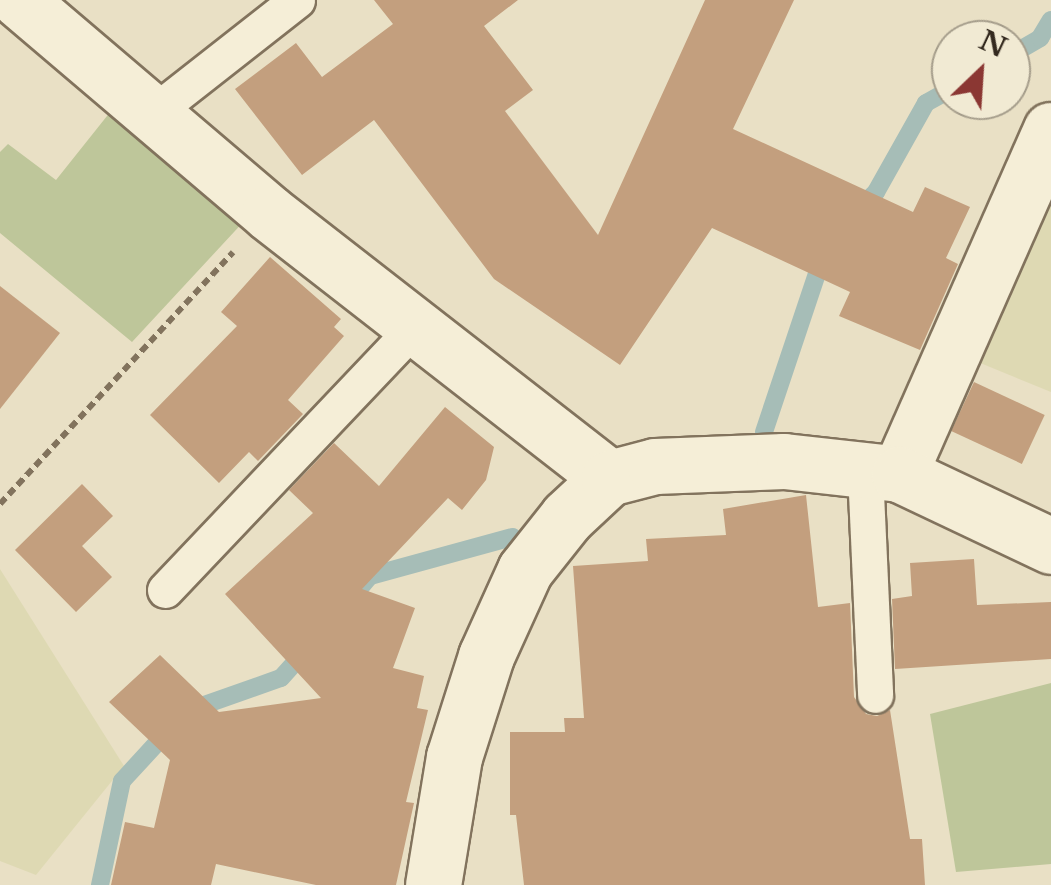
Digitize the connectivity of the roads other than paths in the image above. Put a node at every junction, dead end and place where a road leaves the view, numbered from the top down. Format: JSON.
{"nodes":[{"id":1,"x":19,"y":0,"type":"edge"},
{"id":2,"x":297,"y":0,"type":"edge"},
{"id":3,"x":152,"y":113,"type":"junction"},
{"id":4,"x":1051,"y":130,"type":"edge"},
{"id":5,"x":415,"y":327,"type":"junction"},
{"id":6,"x":882,"y":473,"type":"junction"},
{"id":7,"x":609,"y":478,"type":"junction"},
{"id":8,"x":1051,"y":546,"type":"edge"},
{"id":9,"x":165,"y":590,"type":"dead end"},
{"id":10,"x":875,"y":695,"type":"dead end"},
{"id":11,"x":433,"y":885,"type":"edge"}],
"edges":[{"from":1,"to":3,"type":"street"},
{"from":2,"to":3,"type":"lane"},
{"from":3,"to":5,"type":"street"},
{"from":4,"to":6,"type":"street"},
{"from":5,"to":7,"type":"street"},
{"from":5,"to":9,"type":"lane"},
{"from":6,"to":7,"type":"street"},
{"from":6,"to":8,"type":"street"},
{"from":6,"to":10,"type":"lane"},
{"from":7,"to":11,"type":"street"}]}
